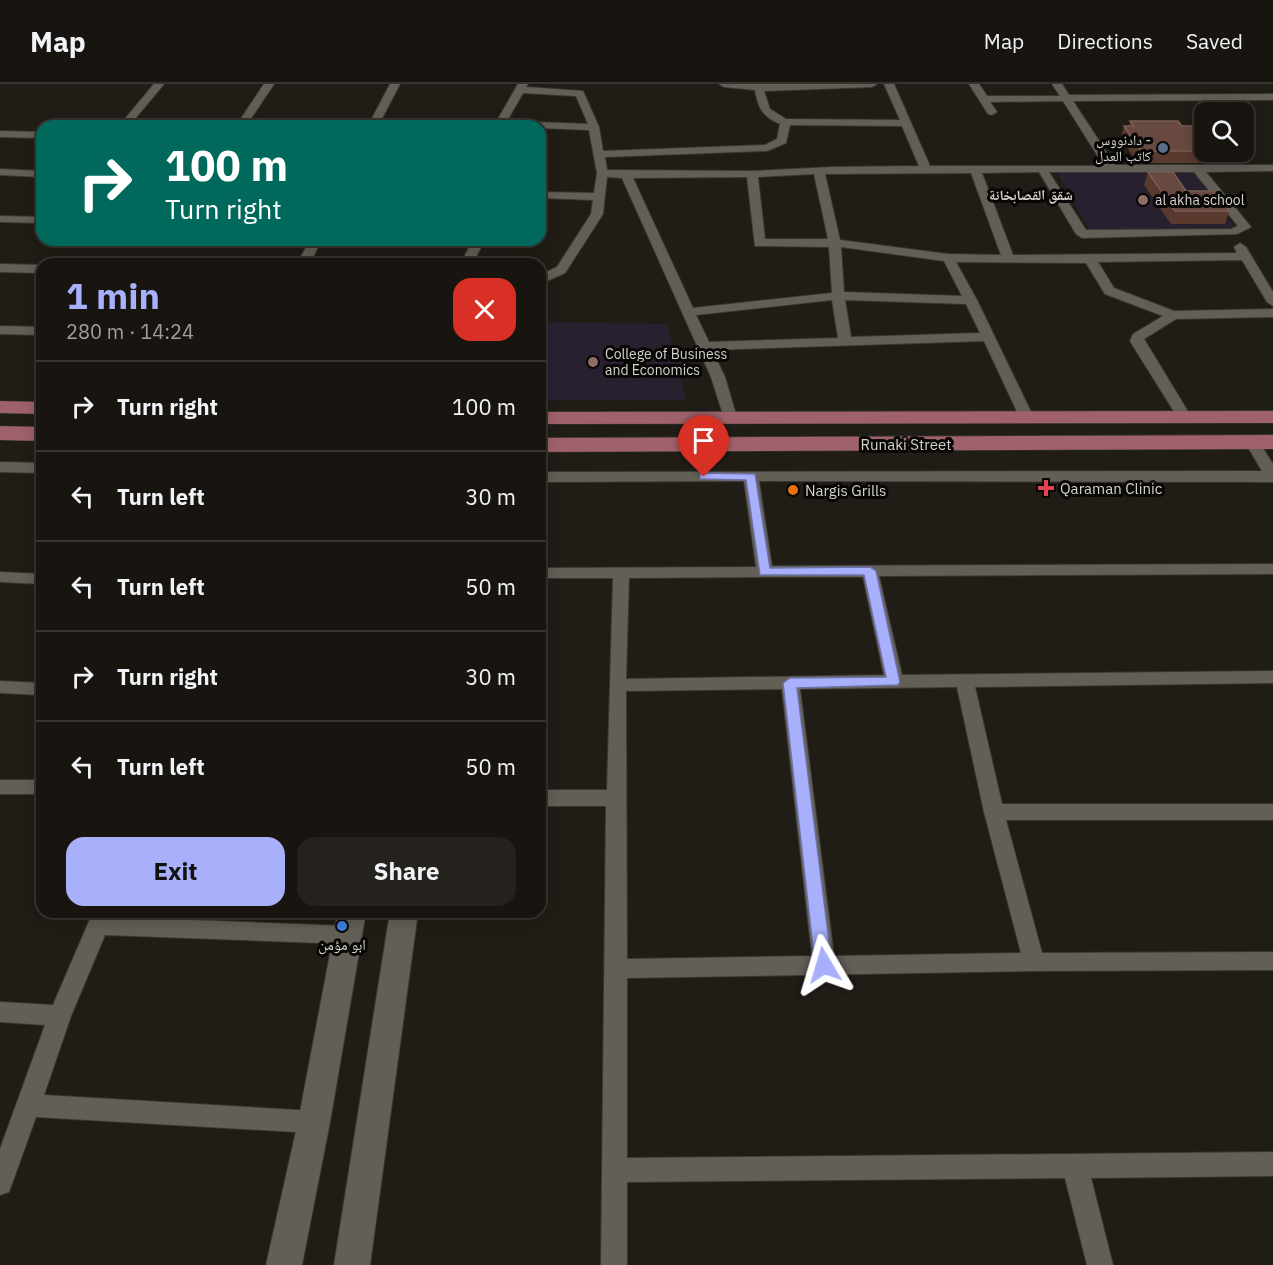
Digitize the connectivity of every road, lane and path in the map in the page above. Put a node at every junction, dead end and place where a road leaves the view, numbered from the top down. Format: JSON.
{"nodes":[{"id":1,"x":159,"y":84,"type":"edge"},
{"id":2,"x":269,"y":84,"type":"edge"},
{"id":3,"x":395,"y":84,"type":"edge"},
{"id":4,"x":724,"y":84,"type":"edge"},
{"id":5,"x":872,"y":84,"type":"edge"},
{"id":6,"x":889,"y":84,"type":"edge"},
{"id":7,"x":974,"y":84,"type":"edge"},
{"id":8,"x":1057,"y":84,"type":"edge"},
{"id":9,"x":522,"y":87,"type":"edge"},
{"id":10,"x":759,"y":88,"type":"junction"},
{"id":11,"x":1273,"y":97,"type":"edge"},
{"id":12,"x":1068,"y":98,"type":"junction"},
{"id":13,"x":984,"y":99,"type":"junction"},
{"id":14,"x":992,"y":112,"type":"dead end"},
{"id":15,"x":129,"y":120,"type":"edge"},
{"id":16,"x":245,"y":120,"type":"edge"},
{"id":17,"x":376,"y":120,"type":"edge"},
{"id":18,"x":504,"y":120,"type":"edge"},
{"id":19,"x":785,"y":122,"type":"junction"},
{"id":20,"x":907,"y":123,"type":"junction"},
{"id":21,"x":546,"y":126,"type":"edge"},
{"id":22,"x":594,"y":127,"type":"junction"},
{"id":23,"x":0,"y":134,"type":"edge"},
{"id":24,"x":36,"y":135,"type":"edge"},
{"id":25,"x":598,"y":154,"type":"junction"},
{"id":26,"x":1111,"y":168,"type":"junction"},
{"id":27,"x":1197,"y":168,"type":"junction"},
{"id":28,"x":1273,"y":168,"type":"edge"},
{"id":29,"x":926,"y":169,"type":"junction"},
{"id":30,"x":975,"y":169,"type":"junction"},
{"id":31,"x":1042,"y":169,"type":"junction"},
{"id":32,"x":0,"y":172,"type":"edge"},
{"id":33,"x":819,"y":172,"type":"junction"},
{"id":34,"x":602,"y":173,"type":"junction"},
{"id":35,"x":36,"y":174,"type":"edge"},
{"id":36,"x":752,"y":174,"type":"junction"},
{"id":37,"x":626,"y":175,"type":"junction"},
{"id":38,"x":546,"y":195,"type":"edge"},
{"id":39,"x":599,"y":197,"type":"junction"},
{"id":40,"x":0,"y":219,"type":"edge"},
{"id":41,"x":36,"y":220,"type":"edge"},
{"id":42,"x":1233,"y":232,"type":"junction"},
{"id":43,"x":835,"y":243,"type":"junction"},
{"id":44,"x":1244,"y":256,"type":"junction"},
{"id":45,"x":948,"y":258,"type":"junction"},
{"id":46,"x":1008,"y":258,"type":"junction"},
{"id":47,"x":1090,"y":259,"type":"junction"},
{"id":48,"x":0,"y":268,"type":"edge"},
{"id":49,"x":36,"y":269,"type":"edge"},
{"id":50,"x":546,"y":277,"type":"edge"},
{"id":51,"x":838,"y":296,"type":"junction"},
{"id":52,"x":972,"y":300,"type":"junction"},
{"id":53,"x":1273,"y":302,"type":"edge"},
{"id":54,"x":690,"y":312,"type":"junction"},
{"id":55,"x":1273,"y":313,"type":"edge"},
{"id":56,"x":1173,"y":315,"type":"junction"},
{"id":57,"x":0,"y":330,"type":"edge"},
{"id":58,"x":36,"y":331,"type":"edge"},
{"id":59,"x":989,"y":337,"type":"junction"},
{"id":60,"x":845,"y":341,"type":"junction"},
{"id":61,"x":703,"y":346,"type":"junction"},
{"id":62,"x":0,"y":407,"type":"edge"},
{"id":63,"x":36,"y":408,"type":"edge"},
{"id":64,"x":1273,"y":417,"type":"edge"},
{"id":65,"x":546,"y":418,"type":"edge"},
{"id":66,"x":730,"y":418,"type":"junction"},
{"id":67,"x":1027,"y":418,"type":"junction"},
{"id":68,"x":1185,"y":418,"type":"junction"},
{"id":69,"x":0,"y":433,"type":"edge"},
{"id":70,"x":36,"y":434,"type":"edge"},
{"id":71,"x":1262,"y":442,"type":"edge"},
{"id":72,"x":546,"y":445,"type":"edge"},
{"id":73,"x":0,"y":467,"type":"edge"},
{"id":74,"x":36,"y":468,"type":"edge"},
{"id":75,"x":546,"y":477,"type":"edge"},
{"id":76,"x":751,"y":477,"type":"junction"},
{"id":77,"x":1273,"y":477,"type":"edge"},
{"id":78,"x":1273,"y":570,"type":"edge"},
{"id":79,"x":870,"y":571,"type":"junction"},
{"id":80,"x":765,"y":572,"type":"junction"},
{"id":81,"x":546,"y":573,"type":"edge"},
{"id":82,"x":621,"y":573,"type":"junction"},
{"id":83,"x":0,"y":577,"type":"edge"},
{"id":84,"x":36,"y":579,"type":"edge"},
{"id":85,"x":1273,"y":678,"type":"edge"},
{"id":86,"x":965,"y":681,"type":"junction"},
{"id":87,"x":894,"y":682,"type":"junction"},
{"id":88,"x":790,"y":683,"type":"junction"},
{"id":89,"x":618,"y":685,"type":"junction"},
{"id":90,"x":0,"y":687,"type":"edge"},
{"id":91,"x":36,"y":689,"type":"edge"},
{"id":92,"x":36,"y":784,"type":"edge"},
{"id":93,"x":0,"y":787,"type":"edge"},
{"id":94,"x":546,"y":798,"type":"edge"},
{"id":95,"x":617,"y":798,"type":"junction"},
{"id":96,"x":994,"y":812,"type":"junction"},
{"id":97,"x":1273,"y":812,"type":"edge"},
{"id":98,"x":403,"y":918,"type":"edge"},
{"id":99,"x":102,"y":919,"type":"edge"},
{"id":100,"x":350,"y":923,"type":"edge"},
{"id":101,"x":1273,"y":961,"type":"edge"},
{"id":102,"x":1034,"y":962,"type":"junction"},
{"id":103,"x":824,"y":965,"type":"junction"},
{"id":104,"x":616,"y":969,"type":"junction"},
{"id":105,"x":0,"y":1012,"type":"edge"},
{"id":106,"x":60,"y":1016,"type":"junction"},
{"id":107,"x":28,"y":1105,"type":"junction"},
{"id":108,"x":314,"y":1122,"type":"junction"},
{"id":109,"x":1273,"y":1164,"type":"edge"},
{"id":110,"x":1075,"y":1166,"type":"junction"},
{"id":111,"x":615,"y":1170,"type":"junction"},
{"id":112,"x":0,"y":1183,"type":"edge"},
{"id":113,"x":284,"y":1265,"type":"edge"},
{"id":114,"x":352,"y":1265,"type":"edge"},
{"id":115,"x":614,"y":1265,"type":"edge"},
{"id":116,"x":1100,"y":1265,"type":"edge"}],
"edges":[{"from":1,"to":15,"type":"street"},
{"from":2,"to":16,"type":"street"},
{"from":3,"to":17,"type":"street"},
{"from":4,"to":10,"type":"street"},
{"from":5,"to":10,"type":"street"},
{"from":6,"to":20,"type":"street"},
{"from":7,"to":13,"type":"street"},
{"from":8,"to":12,"type":"street"},
{"from":9,"to":18,"type":"street"},
{"from":9,"to":22,"type":"street"},
{"from":10,"to":19,"type":"street"},
{"from":11,"to":12,"type":"street"},
{"from":12,"to":13,"type":"street"},
{"from":12,"to":26,"type":"street"},
{"from":13,"to":14,"type":"street"},
{"from":19,"to":20,"type":"street"},
{"from":19,"to":25,"type":"street"},
{"from":20,"to":29,"type":"street"},
{"from":21,"to":22,"type":"street"},
{"from":22,"to":25,"type":"street"},
{"from":23,"to":24,"type":"street"},
{"from":25,"to":34,"type":"street"},
{"from":26,"to":27,"type":"street"},
{"from":26,"to":31,"type":"street"},
{"from":27,"to":28,"type":"street"},
{"from":27,"to":42,"type":"street"},
{"from":29,"to":30,"type":"street"},
{"from":29,"to":33,"type":"street"},
{"from":30,"to":31,"type":"street"},
{"from":30,"to":46,"type":"street"},
{"from":31,"to":42,"type":"street"},
{"from":32,"to":35,"type":"street"},
{"from":33,"to":36,"type":"street"},
{"from":33,"to":43,"type":"street"},
{"from":34,"to":37,"type":"street"},
{"from":34,"to":39,"type":"street"},
{"from":36,"to":37,"type":"street"},
{"from":36,"to":43,"type":"street"},
{"from":37,"to":54,"type":"street"},
{"from":38,"to":39,"type":"street"},
{"from":39,"to":50,"type":"street"},
{"from":40,"to":41,"type":"street"},
{"from":42,"to":44,"type":"street"},
{"from":43,"to":45,"type":"street"},
{"from":43,"to":51,"type":"street"},
{"from":44,"to":47,"type":"street"},
{"from":44,"to":53,"type":"street"},
{"from":45,"to":46,"type":"street"},
{"from":45,"to":52,"type":"street"},
{"from":46,"to":47,"type":"street"},
{"from":47,"to":56,"type":"street"},
{"from":48,"to":49,"type":"street"},
{"from":51,"to":52,"type":"street"},
{"from":51,"to":54,"type":"street"},
{"from":51,"to":60,"type":"street"},
{"from":52,"to":59,"type":"street"},
{"from":54,"to":61,"type":"street"},
{"from":55,"to":56,"type":"street"},
{"from":56,"to":68,"type":"street"},
{"from":57,"to":58,"type":"street"},
{"from":59,"to":60,"type":"street"},
{"from":59,"to":67,"type":"street"},
{"from":60,"to":61,"type":"street"},
{"from":61,"to":66,"type":"street"},
{"from":62,"to":63,"type":"main road"},
{"from":64,"to":68,"type":"main road","name":"Runaki Street"},
{"from":65,"to":66,"type":"main road","name":"Runaki Street"},
{"from":66,"to":67,"type":"main road","name":"Runaki Street"},
{"from":67,"to":68,"type":"main road","name":"Runaki Street"},
{"from":69,"to":70,"type":"main road"},
{"from":71,"to":72,"type":"main road","name":"Runaki Street"},
{"from":71,"to":77,"type":"street"},
{"from":73,"to":74,"type":"street"},
{"from":75,"to":76,"type":"street"},
{"from":76,"to":77,"type":"street"},
{"from":76,"to":80,"type":"street"},
{"from":78,"to":79,"type":"street"},
{"from":79,"to":80,"type":"street"},
{"from":79,"to":87,"type":"street"},
{"from":80,"to":82,"type":"street"},
{"from":81,"to":82,"type":"street"},
{"from":82,"to":89,"type":"street"},
{"from":83,"to":84,"type":"street"},
{"from":85,"to":86,"type":"street"},
{"from":86,"to":87,"type":"street"},
{"from":86,"to":96,"type":"street"},
{"from":87,"to":88,"type":"street"},
{"from":88,"to":89,"type":"street"},
{"from":88,"to":103,"type":"street"},
{"from":89,"to":95,"type":"street"},
{"from":90,"to":91,"type":"street"},
{"from":92,"to":93,"type":"street"},
{"from":94,"to":95,"type":"street"},
{"from":95,"to":104,"type":"street"},
{"from":96,"to":97,"type":"street"},
{"from":96,"to":102,"type":"street"},
{"from":98,"to":114,"type":"main road"},
{"from":99,"to":100,"type":"street"},
{"from":99,"to":106,"type":"street"},
{"from":100,"to":108,"type":"main road"},
{"from":101,"to":102,"type":"street"},
{"from":102,"to":103,"type":"street"},
{"from":103,"to":104,"type":"street"},
{"from":104,"to":111,"type":"street"},
{"from":105,"to":106,"type":"street"},
{"from":106,"to":107,"type":"street"},
{"from":107,"to":108,"type":"street"},
{"from":107,"to":112,"type":"street"},
{"from":108,"to":113,"type":"main road"},
{"from":109,"to":110,"type":"street"},
{"from":110,"to":111,"type":"street"},
{"from":110,"to":116,"type":"street"},
{"from":111,"to":115,"type":"street"}]}
